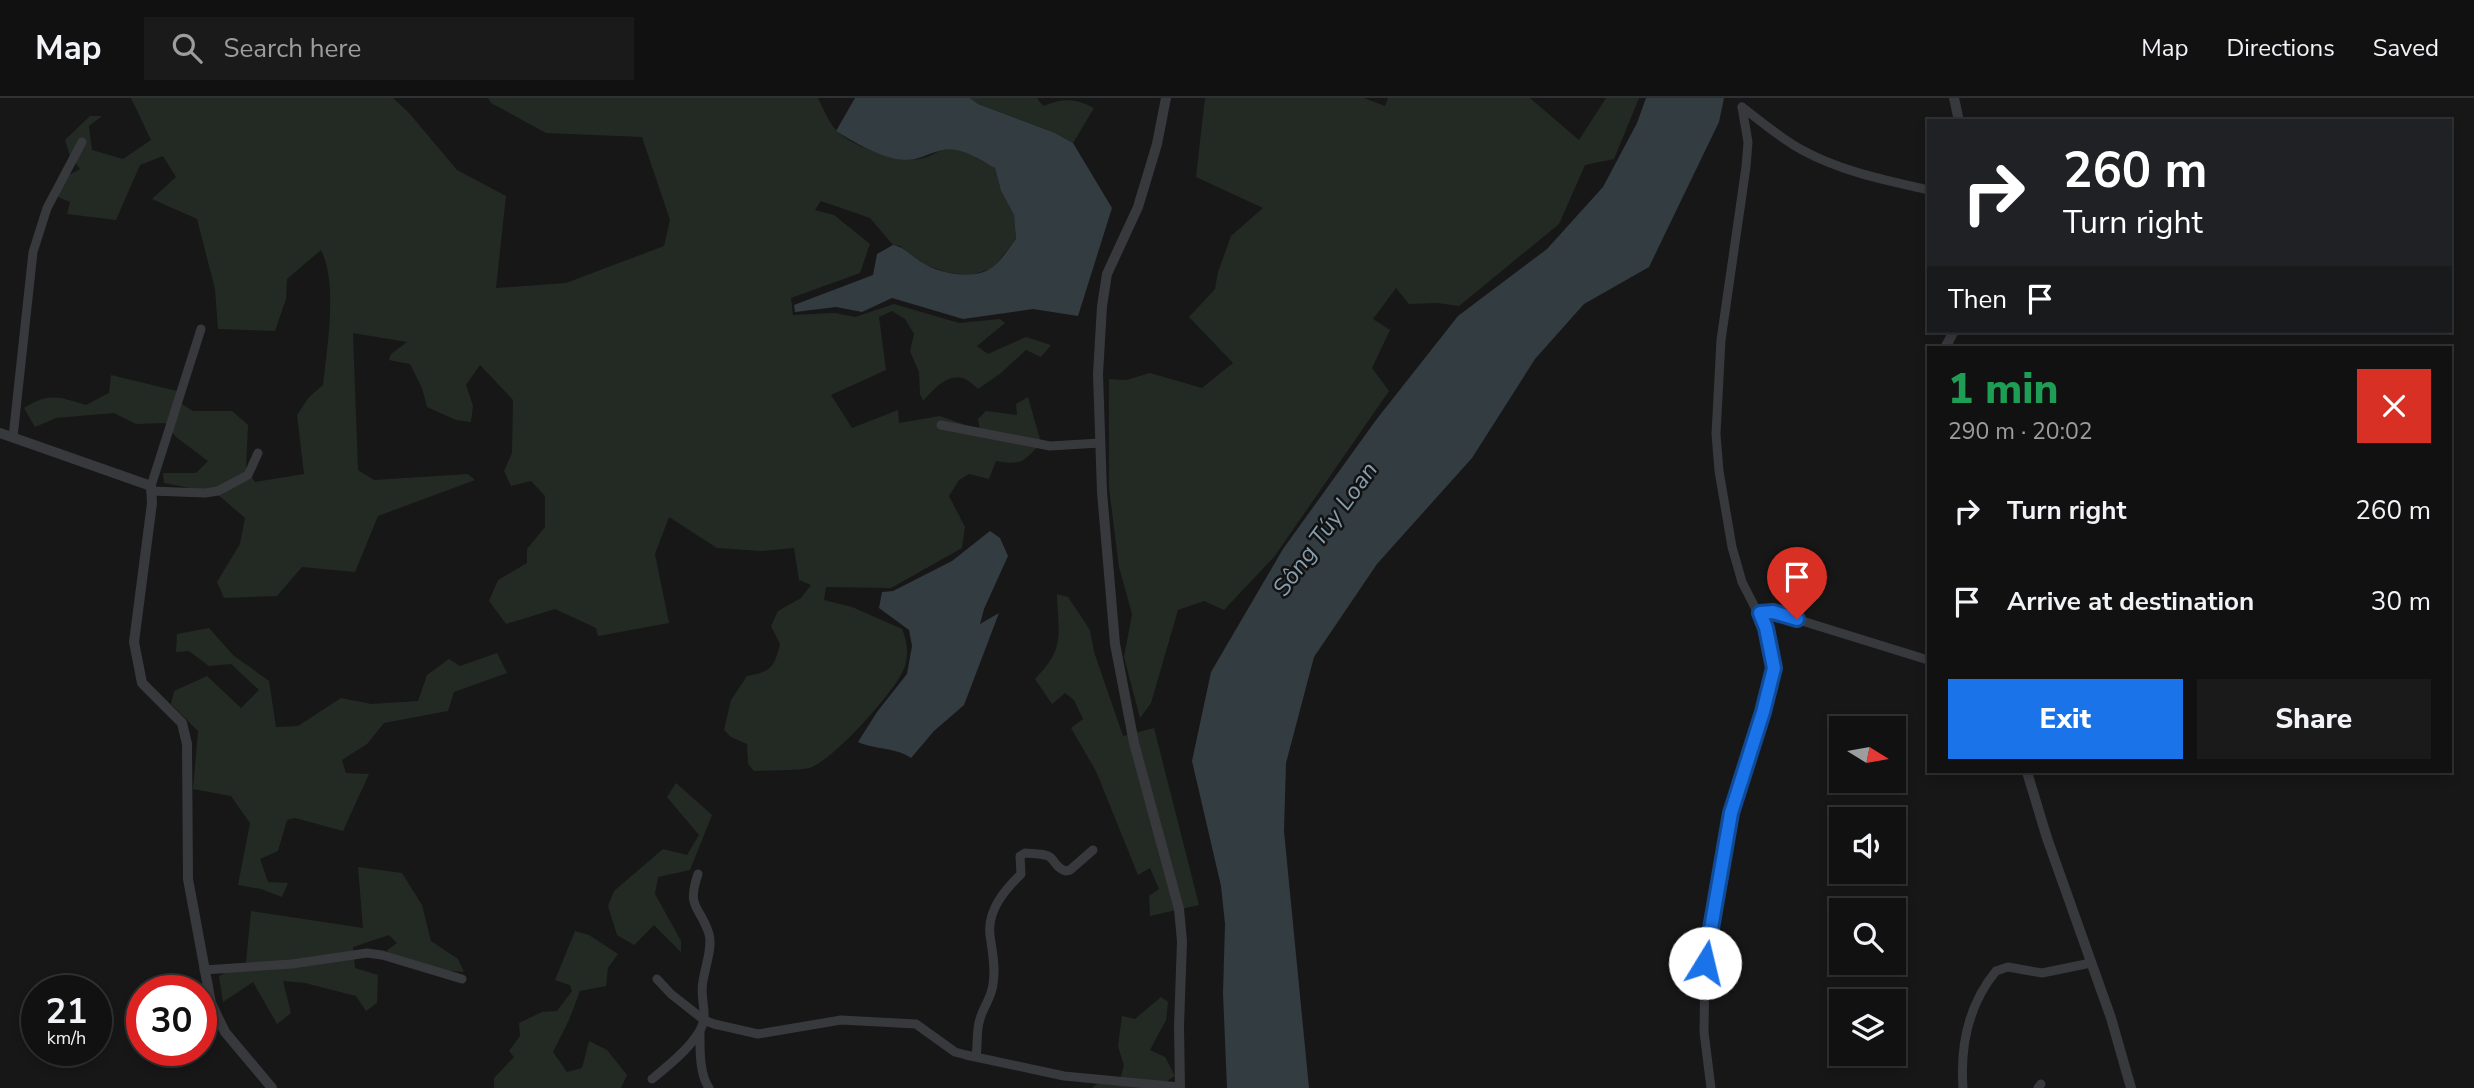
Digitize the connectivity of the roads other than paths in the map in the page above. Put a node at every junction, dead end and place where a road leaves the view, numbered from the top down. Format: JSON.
{"nodes":[{"id":1,"x":1166,"y":98,"type":"edge"},
{"id":2,"x":1954,"y":98,"type":"edge"},
{"id":3,"x":1959,"y":119,"type":"edge"},
{"id":4,"x":82,"y":142,"type":"dead end"},
{"id":5,"x":1927,"y":190,"type":"edge"},
{"id":6,"x":201,"y":329,"type":"dead end"},
{"id":7,"x":941,"y":425,"type":"dead end"},
{"id":8,"x":0,"y":433,"type":"edge"},
{"id":9,"x":13,"y":437,"type":"junction"},
{"id":10,"x":1100,"y":443,"type":"junction"},
{"id":11,"x":258,"y":453,"type":"dead end"},
{"id":12,"x":151,"y":488,"type":"junction"},
{"id":13,"x":1760,"y":613,"type":"junction"},
{"id":14,"x":1927,"y":660,"type":"edge"},
{"id":15,"x":2027,"y":773,"type":"edge"},
{"id":16,"x":1093,"y":850,"type":"dead end"},
{"id":17,"x":698,"y":874,"type":"dead end"},
{"id":18,"x":2091,"y":963,"type":"junction"},
{"id":19,"x":204,"y":970,"type":"junction"},
{"id":20,"x":657,"y":978,"type":"dead end"},
{"id":21,"x":462,"y":979,"type":"dead end"},
{"id":22,"x":702,"y":1024,"type":"junction"},
{"id":23,"x":976,"y":1057,"type":"junction"},
{"id":24,"x":652,"y":1079,"type":"dead end"},
{"id":25,"x":1180,"y":1087,"type":"edge"},
{"id":26,"x":272,"y":1088,"type":"edge"},
{"id":27,"x":709,"y":1088,"type":"edge"},
{"id":28,"x":1711,"y":1088,"type":"edge"},
{"id":29,"x":1963,"y":1088,"type":"edge"},
{"id":30,"x":2131,"y":1088,"type":"edge"}],
"edges":[{"from":1,"to":10,"type":"street"},
{"from":2,"to":3,"type":"street"},
{"from":4,"to":9,"type":"street"},
{"from":5,"to":13,"type":"street"},
{"from":6,"to":12,"type":"street"},
{"from":7,"to":10,"type":"street"},
{"from":8,"to":9,"type":"street"},
{"from":9,"to":12,"type":"street"},
{"from":10,"to":25,"type":"street"},
{"from":11,"to":12,"type":"street"},
{"from":12,"to":19,"type":"street"},
{"from":13,"to":14,"type":"street"},
{"from":13,"to":28,"type":"street"},
{"from":15,"to":18,"type":"street"},
{"from":16,"to":23,"type":"street"},
{"from":17,"to":22,"type":"street"},
{"from":18,"to":29,"type":"street"},
{"from":18,"to":30,"type":"street"},
{"from":19,"to":21,"type":"street"},
{"from":19,"to":26,"type":"street"},
{"from":20,"to":22,"type":"street"},
{"from":22,"to":23,"type":"street"},
{"from":22,"to":24,"type":"street"},
{"from":22,"to":27,"type":"street"},
{"from":23,"to":25,"type":"street"}]}
